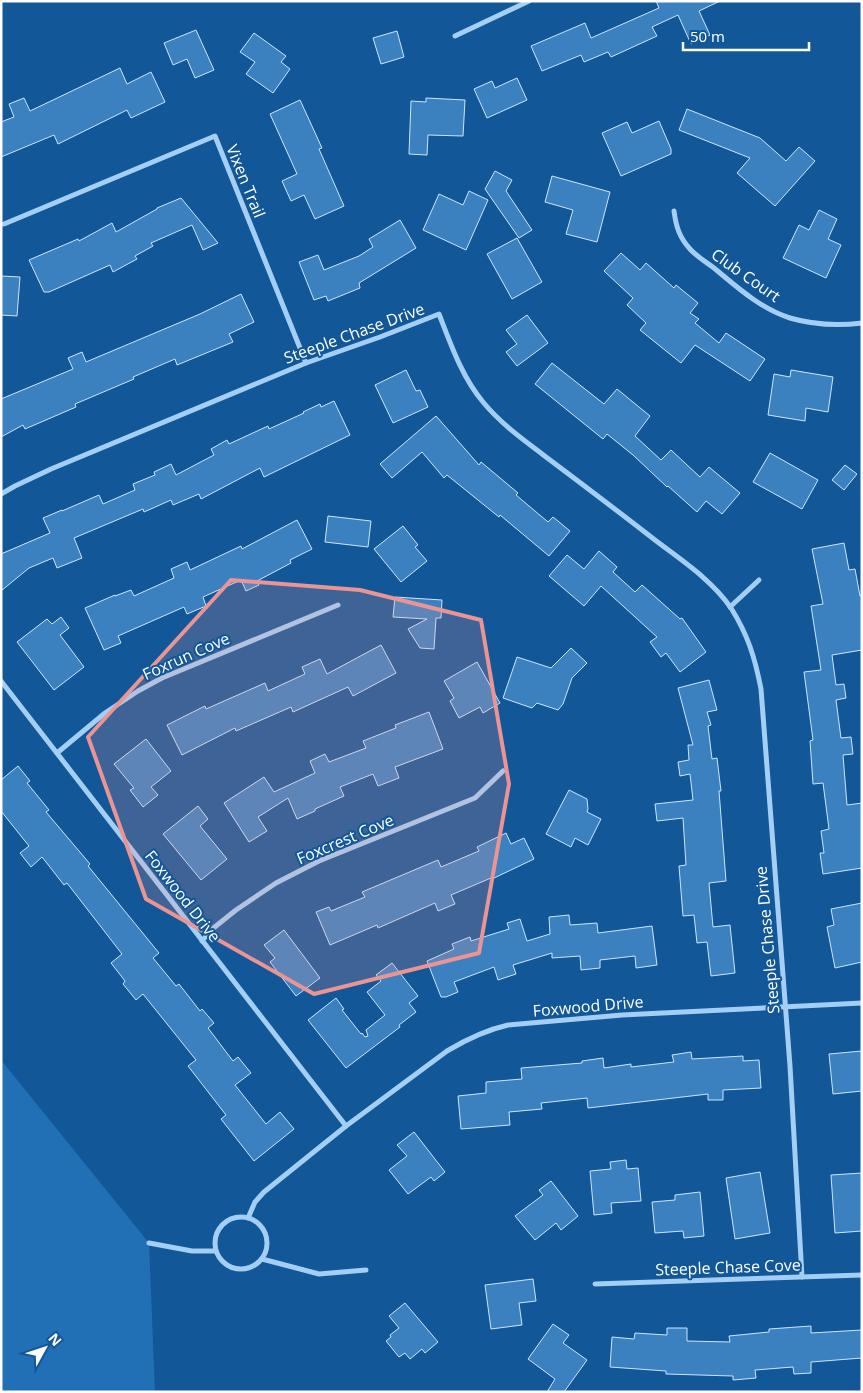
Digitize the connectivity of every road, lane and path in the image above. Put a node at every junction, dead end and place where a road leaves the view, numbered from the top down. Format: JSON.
{"nodes":[{"id":1,"x":529,"y":1,"type":"edge"},
{"id":2,"x":455,"y":36,"type":"dead end"},
{"id":3,"x":674,"y":211,"type":"dead end"},
{"id":4,"x":4,"y":224,"type":"dead end"},
{"id":5,"x":862,"y":323,"type":"edge"},
{"id":6,"x":306,"y":363,"type":"junction"},
{"id":7,"x":1,"y":494,"type":"edge"},
{"id":8,"x":759,"y":580,"type":"dead end"},
{"id":9,"x":338,"y":604,"type":"dead end"},
{"id":10,"x":730,"y":607,"type":"junction"},
{"id":11,"x":1,"y":681,"type":"edge"},
{"id":12,"x":57,"y":753,"type":"junction"},
{"id":13,"x":503,"y":771,"type":"dead end"},
{"id":14,"x":202,"y":941,"type":"junction"},
{"id":15,"x":862,"y":1002,"type":"edge"},
{"id":16,"x":785,"y":1006,"type":"junction"},
{"id":17,"x":346,"y":1126,"type":"junction"},
{"id":18,"x":248,"y":1218,"type":"junction"},
{"id":19,"x":149,"y":1243,"type":"dead end"},
{"id":20,"x":216,"y":1251,"type":"junction"},
{"id":21,"x":262,"y":1259,"type":"junction"},
{"id":22,"x":366,"y":1270,"type":"dead end"},
{"id":23,"x":862,"y":1275,"type":"edge"},
{"id":24,"x":802,"y":1277,"type":"junction"},
{"id":25,"x":595,"y":1284,"type":"dead end"}],
"edges":[{"from":1,"to":2,"type":"street"},
{"from":3,"to":5,"type":"street","name":"Club Court"},
{"from":4,"to":6,"type":"street","name":"Vixen Trail"},
{"from":6,"to":7,"type":"street","name":"Steeple Chase Drive"},
{"from":6,"to":10,"type":"street","name":"Steeple Chase Drive"},
{"from":8,"to":10,"type":"street"},
{"from":9,"to":12,"type":"street","name":"Foxrun Cove"},
{"from":10,"to":16,"type":"street","name":"Steeple Chase Drive"},
{"from":11,"to":12,"type":"street","name":"Foxwood Drive"},
{"from":12,"to":14,"type":"street","name":"Foxwood Drive"},
{"from":13,"to":14,"type":"street","name":"Foxcrest Cove"},
{"from":14,"to":17,"type":"street","name":"Foxwood Drive"},
{"from":15,"to":16,"type":"street","name":"Foxwood Drive"},
{"from":16,"to":17,"type":"street","name":"Foxwood Drive"},
{"from":16,"to":24,"type":"street","name":"Steeple Chase Drive"},
{"from":17,"to":18,"type":"street","name":"Foxwood Drive"},
{"from":18,"to":20,"type":"street"},
{"from":18,"to":21,"type":"street"},
{"from":19,"to":20,"type":"street"},
{"from":20,"to":21,"type":"street"},
{"from":21,"to":22,"type":"street"},
{"from":23,"to":24,"type":"street","name":"Steeple Chase Cove"},
{"from":24,"to":25,"type":"street","name":"Steeple Chase Cove"}]}
